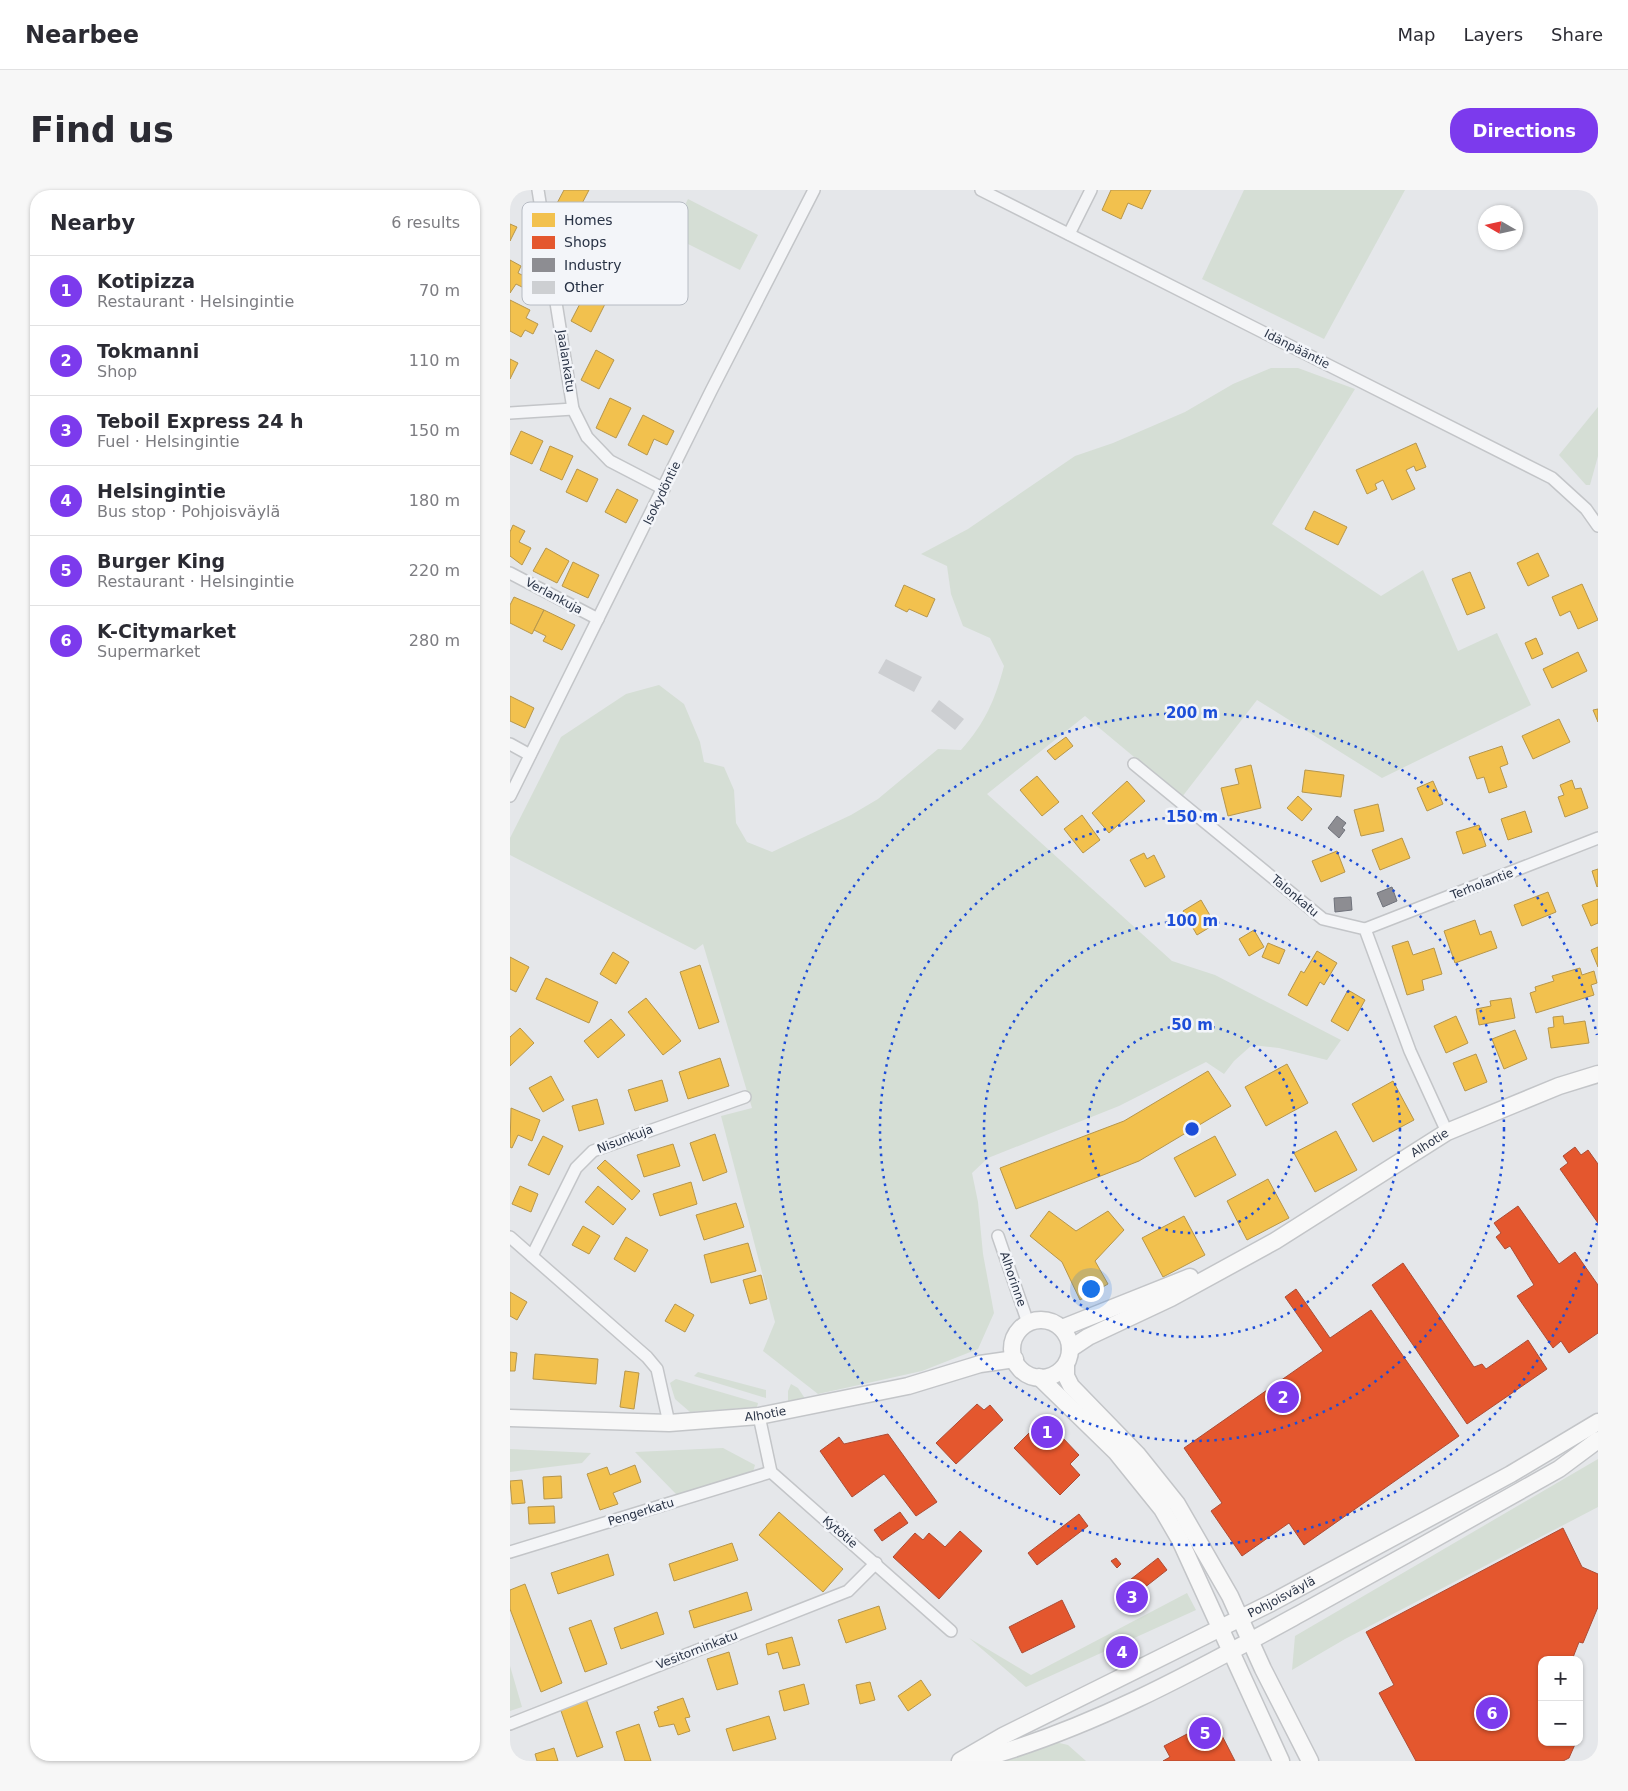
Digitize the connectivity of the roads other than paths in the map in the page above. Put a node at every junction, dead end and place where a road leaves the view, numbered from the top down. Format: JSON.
{"nodes":[{"id":1,"x":814,"y":190,"type":"edge"},
{"id":2,"x":981,"y":190,"type":"edge"},
{"id":3,"x":1091,"y":190,"type":"edge"},
{"id":4,"x":1069,"y":234,"type":"junction"},
{"id":5,"x":556,"y":305,"type":"edge"},
{"id":6,"x":573,"y":409,"type":"junction"},
{"id":7,"x":510,"y":413,"type":"edge"},
{"id":8,"x":664,"y":490,"type":"junction"},
{"id":9,"x":1598,"y":526,"type":"edge"},
{"id":10,"x":510,"y":573,"type":"edge"},
{"id":11,"x":598,"y":619,"type":"junction"},
{"id":12,"x":510,"y":744,"type":"edge"},
{"id":13,"x":530,"y":755,"type":"junction"},
{"id":14,"x":1134,"y":764,"type":"dead end"},
{"id":15,"x":510,"y":796,"type":"edge"},
{"id":16,"x":1598,"y":838,"type":"edge"},
{"id":17,"x":1365,"y":929,"type":"junction"},
{"id":18,"x":1598,"y":1074,"type":"edge"},
{"id":19,"x":745,"y":1097,"type":"dead end"},
{"id":20,"x":1447,"y":1132,"type":"junction"},
{"id":21,"x":998,"y":1236,"type":"dead end"},
{"id":22,"x":510,"y":1237,"type":"edge"},
{"id":23,"x":1275,"y":1241,"type":"junction"},
{"id":24,"x":532,"y":1256,"type":"junction"},
{"id":25,"x":1028,"y":1323,"type":"junction"},
{"id":26,"x":1062,"y":1328,"type":"junction"},
{"id":27,"x":1068,"y":1357,"type":"junction"},
{"id":28,"x":1015,"y":1359,"type":"junction"},
{"id":29,"x":1038,"y":1377,"type":"junction"},
{"id":30,"x":759,"y":1416,"type":"junction"},
{"id":31,"x":510,"y":1418,"type":"edge"},
{"id":32,"x":1598,"y":1422,"type":"edge"},
{"id":33,"x":669,"y":1423,"type":"junction"},
{"id":34,"x":1598,"y":1440,"type":"edge"},
{"id":35,"x":771,"y":1472,"type":"junction"},
{"id":36,"x":510,"y":1552,"type":"edge"},
{"id":37,"x":876,"y":1563,"type":"junction"},
{"id":38,"x":1241,"y":1618,"type":"junction"},
{"id":39,"x":1220,"y":1629,"type":"junction"},
{"id":40,"x":952,"y":1631,"type":"dead end"},
{"id":41,"x":1250,"y":1641,"type":"junction"},
{"id":42,"x":1230,"y":1653,"type":"junction"},
{"id":43,"x":510,"y":1724,"type":"edge"},
{"id":44,"x":960,"y":1761,"type":"edge"},
{"id":45,"x":972,"y":1761,"type":"edge"},
{"id":46,"x":1281,"y":1761,"type":"edge"},
{"id":47,"x":1310,"y":1761,"type":"edge"}],
"edges":[{"from":1,"to":8,"type":"street","name":"Isokydöntie"},
{"from":2,"to":4,"type":"street","name":"Idänpääntie"},
{"from":3,"to":4,"type":"street"},
{"from":4,"to":9,"type":"street","name":"Idänpääntie"},
{"from":5,"to":6,"type":"street","name":"Jaalankatu"},
{"from":6,"to":7,"type":"street"},
{"from":6,"to":8,"type":"street","name":"Jaalankatu"},
{"from":8,"to":11,"type":"street","name":"Isokydöntie"},
{"from":10,"to":11,"type":"street","name":"Verlankuja"},
{"from":11,"to":13,"type":"street","name":"Isokydöntie"},
{"from":12,"to":13,"type":"street"},
{"from":13,"to":15,"type":"street","name":"Isokydöntie"},
{"from":14,"to":17,"type":"street","name":"Talonkatu"},
{"from":16,"to":17,"type":"street","name":"Terholantie"},
{"from":17,"to":20,"type":"street"},
{"from":18,"to":20,"type":"street","name":"Alhotie"},
{"from":19,"to":24,"type":"street","name":"Nisunkuja"},
{"from":20,"to":23,"type":"street","name":"Alhotie"},
{"from":21,"to":25,"type":"street","name":"Alhorinne"},
{"from":22,"to":24,"type":"street"},
{"from":23,"to":26,"type":"street","name":"Alhotie"},
{"from":23,"to":27,"type":"street","name":"Alhotie"},
{"from":24,"to":33,"type":"street"},
{"from":25,"to":26,"type":"street"},
{"from":25,"to":28,"type":"street"},
{"from":26,"to":27,"type":"street"},
{"from":27,"to":29,"type":"street"},
{"from":27,"to":38,"type":"street"},
{"from":28,"to":29,"type":"street"},
{"from":28,"to":30,"type":"street","name":"Alhotie"},
{"from":29,"to":39,"type":"street"},
{"from":30,"to":33,"type":"street","name":"Alhotie"},
{"from":30,"to":35,"type":"street"},
{"from":31,"to":33,"type":"street","name":"Alhotie"},
{"from":32,"to":38,"type":"street","name":"Pohjoisväylä"},
{"from":34,"to":41,"type":"street","name":"Pohjoisväylä"},
{"from":35,"to":36,"type":"street","name":"Pengerkatu"},
{"from":35,"to":37,"type":"street","name":"Kytötie"},
{"from":37,"to":40,"type":"street","name":"Kytötie"},
{"from":37,"to":43,"type":"street","name":"Vesitorninkatu"},
{"from":38,"to":39,"type":"street","name":"Pohjoisväylä"},
{"from":38,"to":41,"type":"street"},
{"from":39,"to":42,"type":"street"},
{"from":39,"to":44,"type":"street","name":"Pohjoisväylä"},
{"from":41,"to":42,"type":"street","name":"Pohjoisväylä"},
{"from":41,"to":47,"type":"street"},
{"from":42,"to":45,"type":"street","name":"Pohjoisväylä"},
{"from":42,"to":46,"type":"street"}]}
